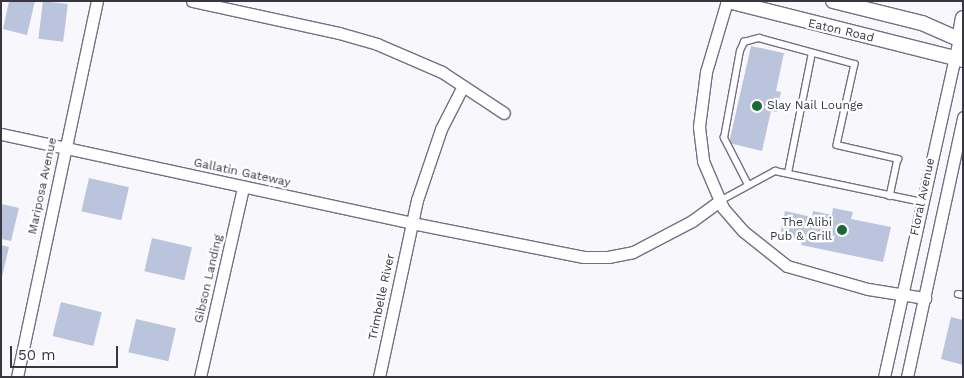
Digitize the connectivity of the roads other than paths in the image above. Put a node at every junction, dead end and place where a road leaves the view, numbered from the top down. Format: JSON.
{"nodes":[{"id":1,"x":97,"y":1,"type":"edge"},
{"id":2,"x":192,"y":1,"type":"edge"},
{"id":3,"x":728,"y":1,"type":"edge"},
{"id":4,"x":833,"y":1,"type":"edge"},
{"id":5,"x":963,"y":18,"type":"edge"},
{"id":6,"x":961,"y":40,"type":"edge"},
{"id":7,"x":812,"y":52,"type":"junction"},
{"id":8,"x":959,"y":59,"type":"edge"},
{"id":9,"x":462,"y":86,"type":"junction"},
{"id":10,"x":504,"y":113,"type":"dead end"},
{"id":11,"x":963,"y":117,"type":"edge"},
{"id":12,"x":1,"y":134,"type":"edge"},
{"id":13,"x":65,"y":148,"type":"junction"},
{"id":14,"x":788,"y":173,"type":"junction"},
{"id":15,"x":748,"y":186,"type":"junction"},
{"id":16,"x":243,"y":187,"type":"junction"},
{"id":17,"x":890,"y":196,"type":"junction"},
{"id":18,"x":720,"y":201,"type":"junction"},
{"id":19,"x":922,"y":202,"type":"junction"},
{"id":20,"x":412,"y":223,"type":"junction"},
{"id":21,"x":902,"y":294,"type":"junction"},
{"id":22,"x":925,"y":298,"type":"junction"},
{"id":23,"x":17,"y":377,"type":"edge"},
{"id":24,"x":200,"y":377,"type":"edge"},
{"id":25,"x":379,"y":377,"type":"edge"},
{"id":26,"x":884,"y":377,"type":"edge"},
{"id":27,"x":907,"y":377,"type":"edge"}],
"edges":[{"from":1,"to":13,"type":"street","name":"Mariposa Avenue"},
{"from":2,"to":9,"type":"street"},
{"from":3,"to":8,"type":"street","name":"Eaton Road"},
{"from":3,"to":18,"type":"street"},
{"from":4,"to":6,"type":"street"},
{"from":5,"to":6,"type":"street","name":"Floral Avenue"},
{"from":6,"to":8,"type":"street","name":"Floral Avenue"},
{"from":7,"to":14,"type":"lane"},
{"from":7,"to":15,"type":"lane"},
{"from":7,"to":17,"type":"lane"},
{"from":8,"to":19,"type":"street","name":"Floral Avenue"},
{"from":9,"to":10,"type":"street"},
{"from":9,"to":20,"type":"street","name":"Trimbelle River"},
{"from":11,"to":22,"type":"street","name":"Floral Avenue"},
{"from":12,"to":13,"type":"street","name":"Gallatin Gateway"},
{"from":13,"to":16,"type":"street","name":"Gallatin Gateway"},
{"from":13,"to":23,"type":"street","name":"Mariposa Avenue"},
{"from":14,"to":15,"type":"lane"},
{"from":14,"to":17,"type":"lane"},
{"from":15,"to":18,"type":"lane"},
{"from":16,"to":20,"type":"street","name":"Gallatin Gateway"},
{"from":16,"to":24,"type":"street","name":"Gibson Landing"},
{"from":17,"to":19,"type":"lane"},
{"from":18,"to":20,"type":"street","name":"Gallatin Gateway"},
{"from":18,"to":21,"type":"street"},
{"from":19,"to":21,"type":"street","name":"Floral Avenue"},
{"from":20,"to":25,"type":"street","name":"Trimbelle River"},
{"from":21,"to":22,"type":"street"},
{"from":21,"to":26,"type":"street","name":"Floral Avenue"},
{"from":22,"to":27,"type":"street","name":"Floral Avenue"}]}
